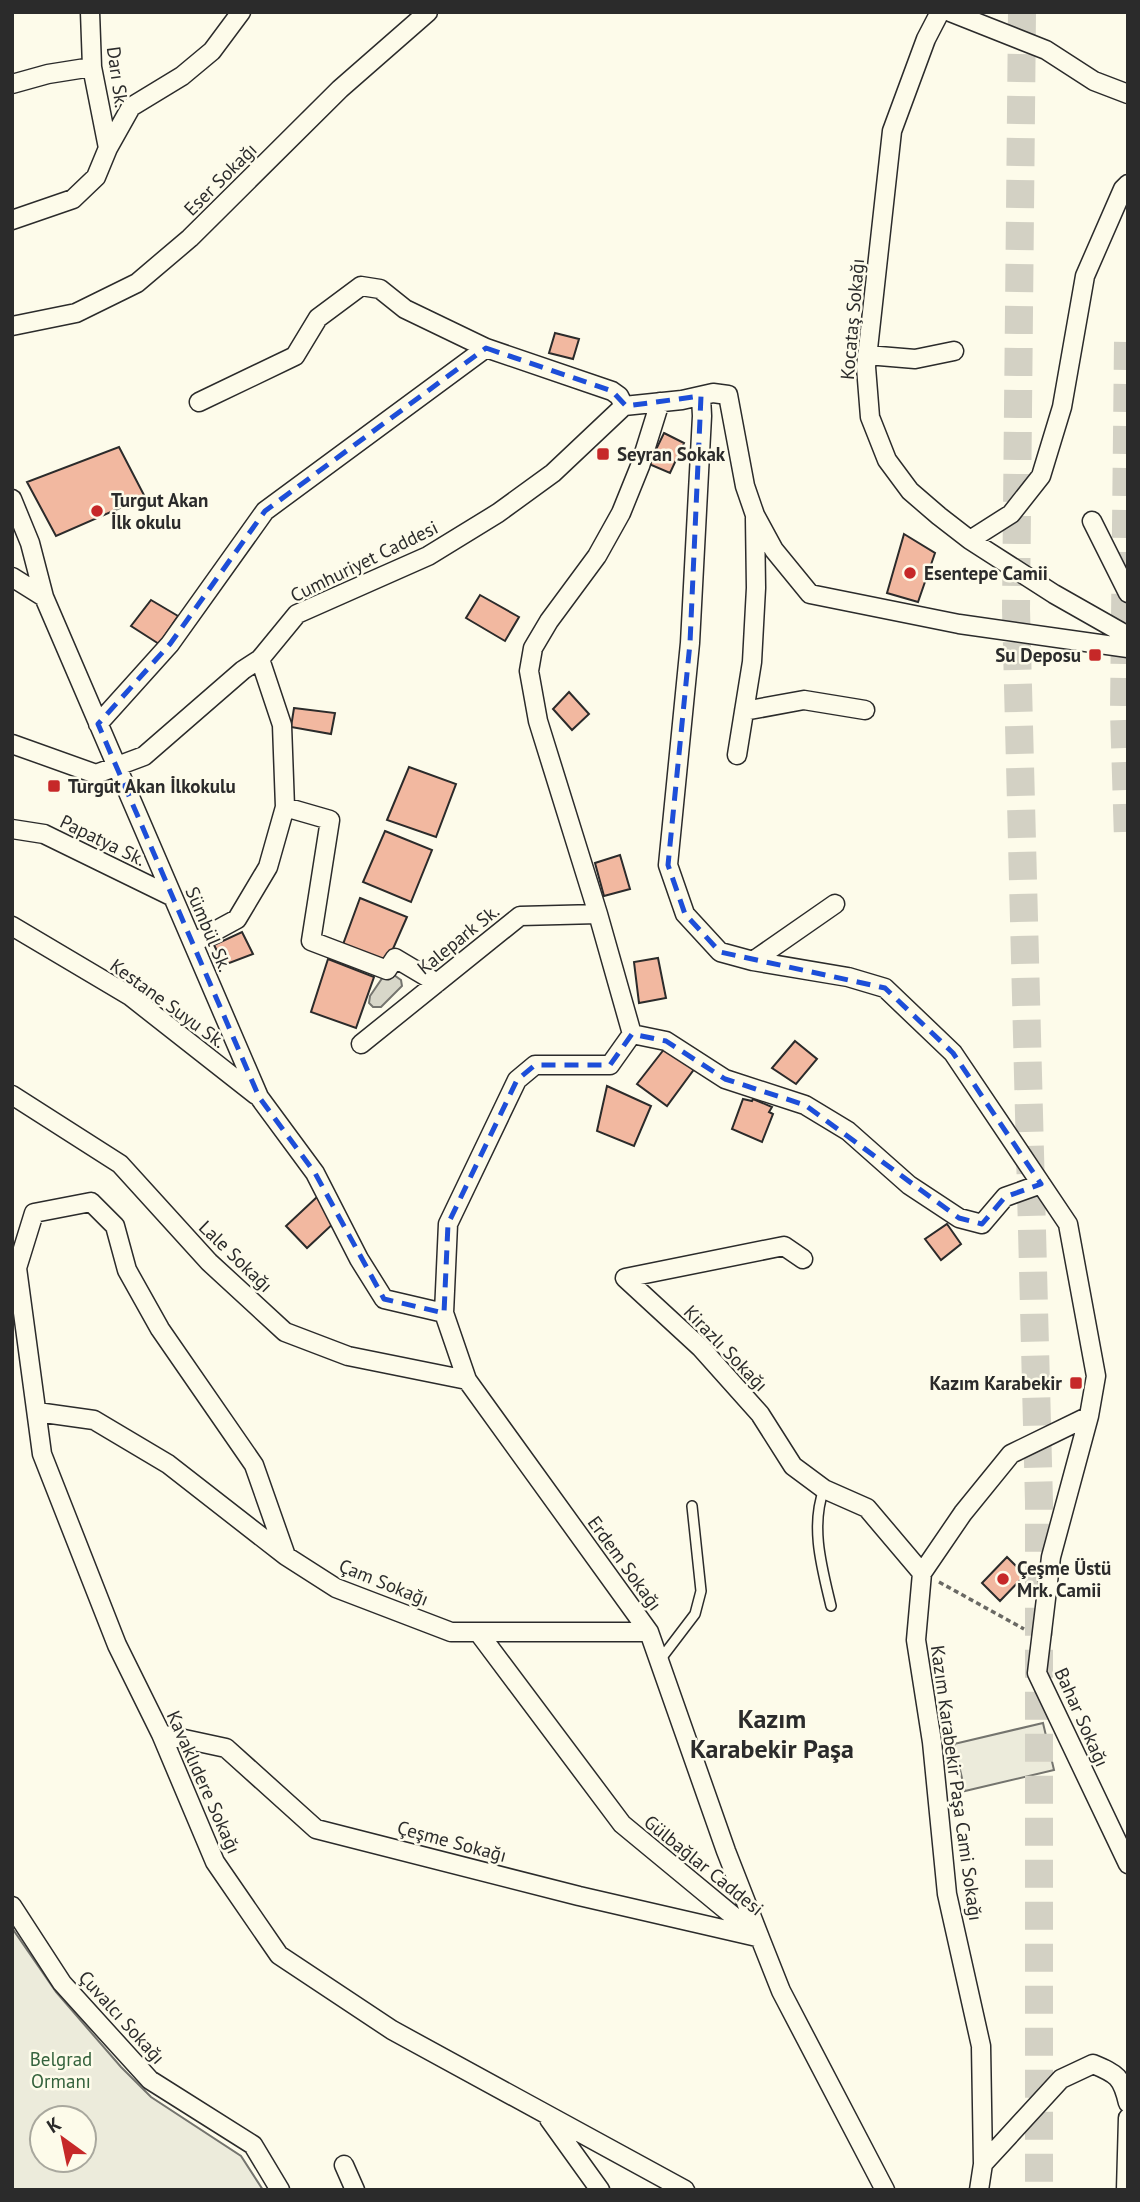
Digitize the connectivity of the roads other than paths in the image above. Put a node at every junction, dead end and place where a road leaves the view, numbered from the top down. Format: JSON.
{"nodes":[{"id":1,"x":90,"y":12,"type":"edge"},
{"id":2,"x":241,"y":12,"type":"edge"},
{"id":3,"x":428,"y":12,"type":"edge"},
{"id":4,"x":940,"y":12,"type":"edge"},
{"id":5,"x":950,"y":12,"type":"edge"},
{"id":6,"x":92,"y":67,"type":"junction"},
{"id":7,"x":12,"y":84,"type":"edge"},
{"id":8,"x":1128,"y":94,"type":"edge"},
{"id":9,"x":108,"y":148,"type":"junction"},
{"id":10,"x":1128,"y":184,"type":"edge"},
{"id":11,"x":12,"y":220,"type":"edge"},
{"id":12,"x":12,"y":326,"type":"edge"},
{"id":13,"x":486,"y":348,"type":"junction"},
{"id":14,"x":954,"y":351,"type":"dead end"},
{"id":15,"x":867,"y":355,"type":"junction"},
{"id":16,"x":701,"y":396,"type":"junction"},
{"id":17,"x":200,"y":402,"type":"dead end"},
{"id":18,"x":660,"y":402,"type":"junction"},
{"id":19,"x":624,"y":406,"type":"junction"},
{"id":20,"x":12,"y":499,"type":"edge"},
{"id":21,"x":755,"y":515,"type":"junction"},
{"id":22,"x":1092,"y":521,"type":"dead end"},
{"id":23,"x":970,"y":540,"type":"junction"},
{"id":24,"x":12,"y":577,"type":"edge"},
{"id":25,"x":1128,"y":593,"type":"edge"},
{"id":26,"x":44,"y":597,"type":"junction"},
{"id":27,"x":1128,"y":636,"type":"edge"},
{"id":28,"x":1128,"y":648,"type":"edge"},
{"id":29,"x":260,"y":659,"type":"junction"},
{"id":30,"x":865,"y":710,"type":"dead end"},
{"id":31,"x":744,"y":711,"type":"junction"},
{"id":32,"x":98,"y":724,"type":"junction"},
{"id":33,"x":12,"y":744,"type":"edge"},
{"id":34,"x":737,"y":755,"type":"dead end"},
{"id":35,"x":117,"y":767,"type":"junction"},
{"id":36,"x":285,"y":807,"type":"junction"},
{"id":37,"x":12,"y":828,"type":"edge"},
{"id":38,"x":173,"y":897,"type":"junction"},
{"id":39,"x":835,"y":904,"type":"dead end"},
{"id":40,"x":598,"y":914,"type":"junction"},
{"id":41,"x":12,"y":926,"type":"edge"},
{"id":42,"x":192,"y":943,"type":"junction"},
{"id":43,"x":753,"y":961,"type":"junction"},
{"id":44,"x":437,"y":983,"type":"junction"},
{"id":45,"x":632,"y":1034,"type":"junction"},
{"id":46,"x":361,"y":1044,"type":"dead end"},
{"id":47,"x":12,"y":1095,"type":"edge"},
{"id":48,"x":259,"y":1097,"type":"junction"},
{"id":49,"x":1041,"y":1184,"type":"junction"},
{"id":50,"x":803,"y":1259,"type":"dead end"},
{"id":51,"x":444,"y":1313,"type":"junction"},
{"id":52,"x":467,"y":1380,"type":"junction"},
{"id":53,"x":37,"y":1412,"type":"junction"},
{"id":54,"x":1089,"y":1416,"type":"junction"},
{"id":55,"x":824,"y":1489,"type":"junction"},
{"id":56,"x":692,"y":1506,"type":"dead end"},
{"id":57,"x":286,"y":1556,"type":"junction"},
{"id":58,"x":922,"y":1573,"type":"junction"},
{"id":59,"x":831,"y":1606,"type":"dead end"},
{"id":60,"x":478,"y":1632,"type":"junction"},
{"id":61,"x":649,"y":1632,"type":"junction"},
{"id":62,"x":659,"y":1661,"type":"junction"},
{"id":63,"x":161,"y":1734,"type":"junction"},
{"id":64,"x":1128,"y":1864,"type":"edge"},
{"id":65,"x":12,"y":1906,"type":"edge"},
{"id":66,"x":760,"y":1938,"type":"junction"},
{"id":67,"x":1128,"y":2103,"type":"edge"},
{"id":68,"x":547,"y":2116,"type":"junction"},
{"id":69,"x":1128,"y":2118,"type":"edge"},
{"id":70,"x":983,"y":2164,"type":"junction"},
{"id":71,"x":344,"y":2165,"type":"dead end"},
{"id":72,"x":281,"y":2190,"type":"edge"},
{"id":73,"x":355,"y":2190,"type":"edge"},
{"id":74,"x":600,"y":2190,"type":"edge"},
{"id":75,"x":685,"y":2190,"type":"edge"},
{"id":76,"x":885,"y":2190,"type":"edge"},
{"id":77,"x":979,"y":2190,"type":"edge"},
{"id":78,"x":1126,"y":2190,"type":"edge"}],
"edges":[{"from":1,"to":6,"type":"street","name":"Darı Sk."},
{"from":2,"to":9,"type":"street"},
{"from":3,"to":12,"type":"street","name":"Eser Sokağı"},
{"from":4,"to":15,"type":"street","name":"Kocataş Sokağı"},
{"from":5,"to":8,"type":"street"},
{"from":6,"to":7,"type":"street"},
{"from":6,"to":9,"type":"street","name":"Darı Sk."},
{"from":9,"to":11,"type":"street"},
{"from":10,"to":23,"type":"street"},
{"from":13,"to":17,"type":"street"},
{"from":13,"to":19,"type":"street"},
{"from":13,"to":32,"type":"street"},
{"from":14,"to":15,"type":"street"},
{"from":15,"to":23,"type":"street","name":"Kocataş Sokağı"},
{"from":16,"to":18,"type":"street"},
{"from":16,"to":21,"type":"street"},
{"from":16,"to":43,"type":"street","name":"Bahar Sokağı"},
{"from":18,"to":19,"type":"street"},
{"from":18,"to":40,"type":"street"},
{"from":19,"to":29,"type":"street","name":"Cumhuriyet Caddesi"},
{"from":20,"to":26,"type":"street","name":"Sümbül Sk."},
{"from":21,"to":28,"type":"street"},
{"from":21,"to":31,"type":"street"},
{"from":22,"to":25,"type":"street"},
{"from":23,"to":27,"type":"street","name":"Kocataş Sokağı"},
{"from":24,"to":26,"type":"street"},
{"from":26,"to":32,"type":"street","name":"Sümbül Sk."},
{"from":29,"to":35,"type":"street","name":"Cumhuriyet Caddesi"},
{"from":29,"to":36,"type":"street"},
{"from":30,"to":31,"type":"street"},
{"from":31,"to":34,"type":"street"},
{"from":32,"to":35,"type":"street","name":"Sümbül Sk."},
{"from":33,"to":35,"type":"street","name":"Cumhuriyet Caddesi"},
{"from":35,"to":38,"type":"street","name":"Sümbül Sk."},
{"from":36,"to":42,"type":"street"},
{"from":36,"to":44,"type":"street"},
{"from":37,"to":38,"type":"street","name":"Papatya Sk."},
{"from":38,"to":42,"type":"street","name":"Sümbül Sk."},
{"from":39,"to":43,"type":"street"},
{"from":40,"to":44,"type":"street","name":"Kalepark Sk."},
{"from":40,"to":45,"type":"street"},
{"from":41,"to":48,"type":"street","name":"Kestane Suyu Sk."},
{"from":42,"to":48,"type":"street","name":"Sümbül Sk."},
{"from":43,"to":49,"type":"street","name":"Bahar Sokağı"},
{"from":44,"to":46,"type":"street","name":"Kalepark Sk."},
{"from":45,"to":49,"type":"street"},
{"from":45,"to":51,"type":"street"},
{"from":47,"to":52,"type":"street","name":"Lale Sokağı"},
{"from":48,"to":51,"type":"street","name":"Sümbül Sk."},
{"from":49,"to":54,"type":"street","name":"Bahar Sokağı"},
{"from":50,"to":55,"type":"street","name":"Kirazlı Sokağı"},
{"from":51,"to":52,"type":"street","name":"Erdem Sokağı"},
{"from":52,"to":61,"type":"street","name":"Erdem Sokağı"},
{"from":53,"to":57,"type":"street","name":"Çam Sokağı"},
{"from":53,"to":57,"type":"street","name":"Kavaklıdere Sokağı"},
{"from":53,"to":63,"type":"street","name":"Kavaklıdere Sokağı"},
{"from":54,"to":58,"type":"street","name":"Kazım Karabekir Paşa Cami Sokağı"},
{"from":54,"to":64,"type":"street","name":"Bahar Sokağı"},
{"from":55,"to":58,"type":"street","name":"Kirazlı Sokağı"},
{"from":55,"to":59,"type":"lane"},
{"from":56,"to":62,"type":"lane"},
{"from":57,"to":60,"type":"street","name":"Çam Sokağı"},
{"from":58,"to":70,"type":"street","name":"Kazım Karabekir Paşa Cami Sokağı"},
{"from":60,"to":61,"type":"street","name":"Çam Sokağı"},
{"from":60,"to":66,"type":"street","name":"Gülbağlar Caddesi"},
{"from":61,"to":62,"type":"street","name":"Erdem Sokağı"},
{"from":62,"to":66,"type":"street","name":"Erdem Sokağı"},
{"from":63,"to":66,"type":"street","name":"Çeşme Sokağı"},
{"from":63,"to":68,"type":"street","name":"Kavaklıdere Sokağı"},
{"from":65,"to":72,"type":"street","name":"Çuvalcı Sokağı"},
{"from":66,"to":76,"type":"street","name":"Gülbağlar Caddesi"},
{"from":67,"to":70,"type":"street"},
{"from":68,"to":74,"type":"street"},
{"from":68,"to":75,"type":"street","name":"Kavaklıdere Sokağı"},
{"from":69,"to":78,"type":"street"},
{"from":70,"to":77,"type":"street","name":"Kazım Karabekir Paşa Cami Sokağı"},
{"from":71,"to":73,"type":"street"}]}
